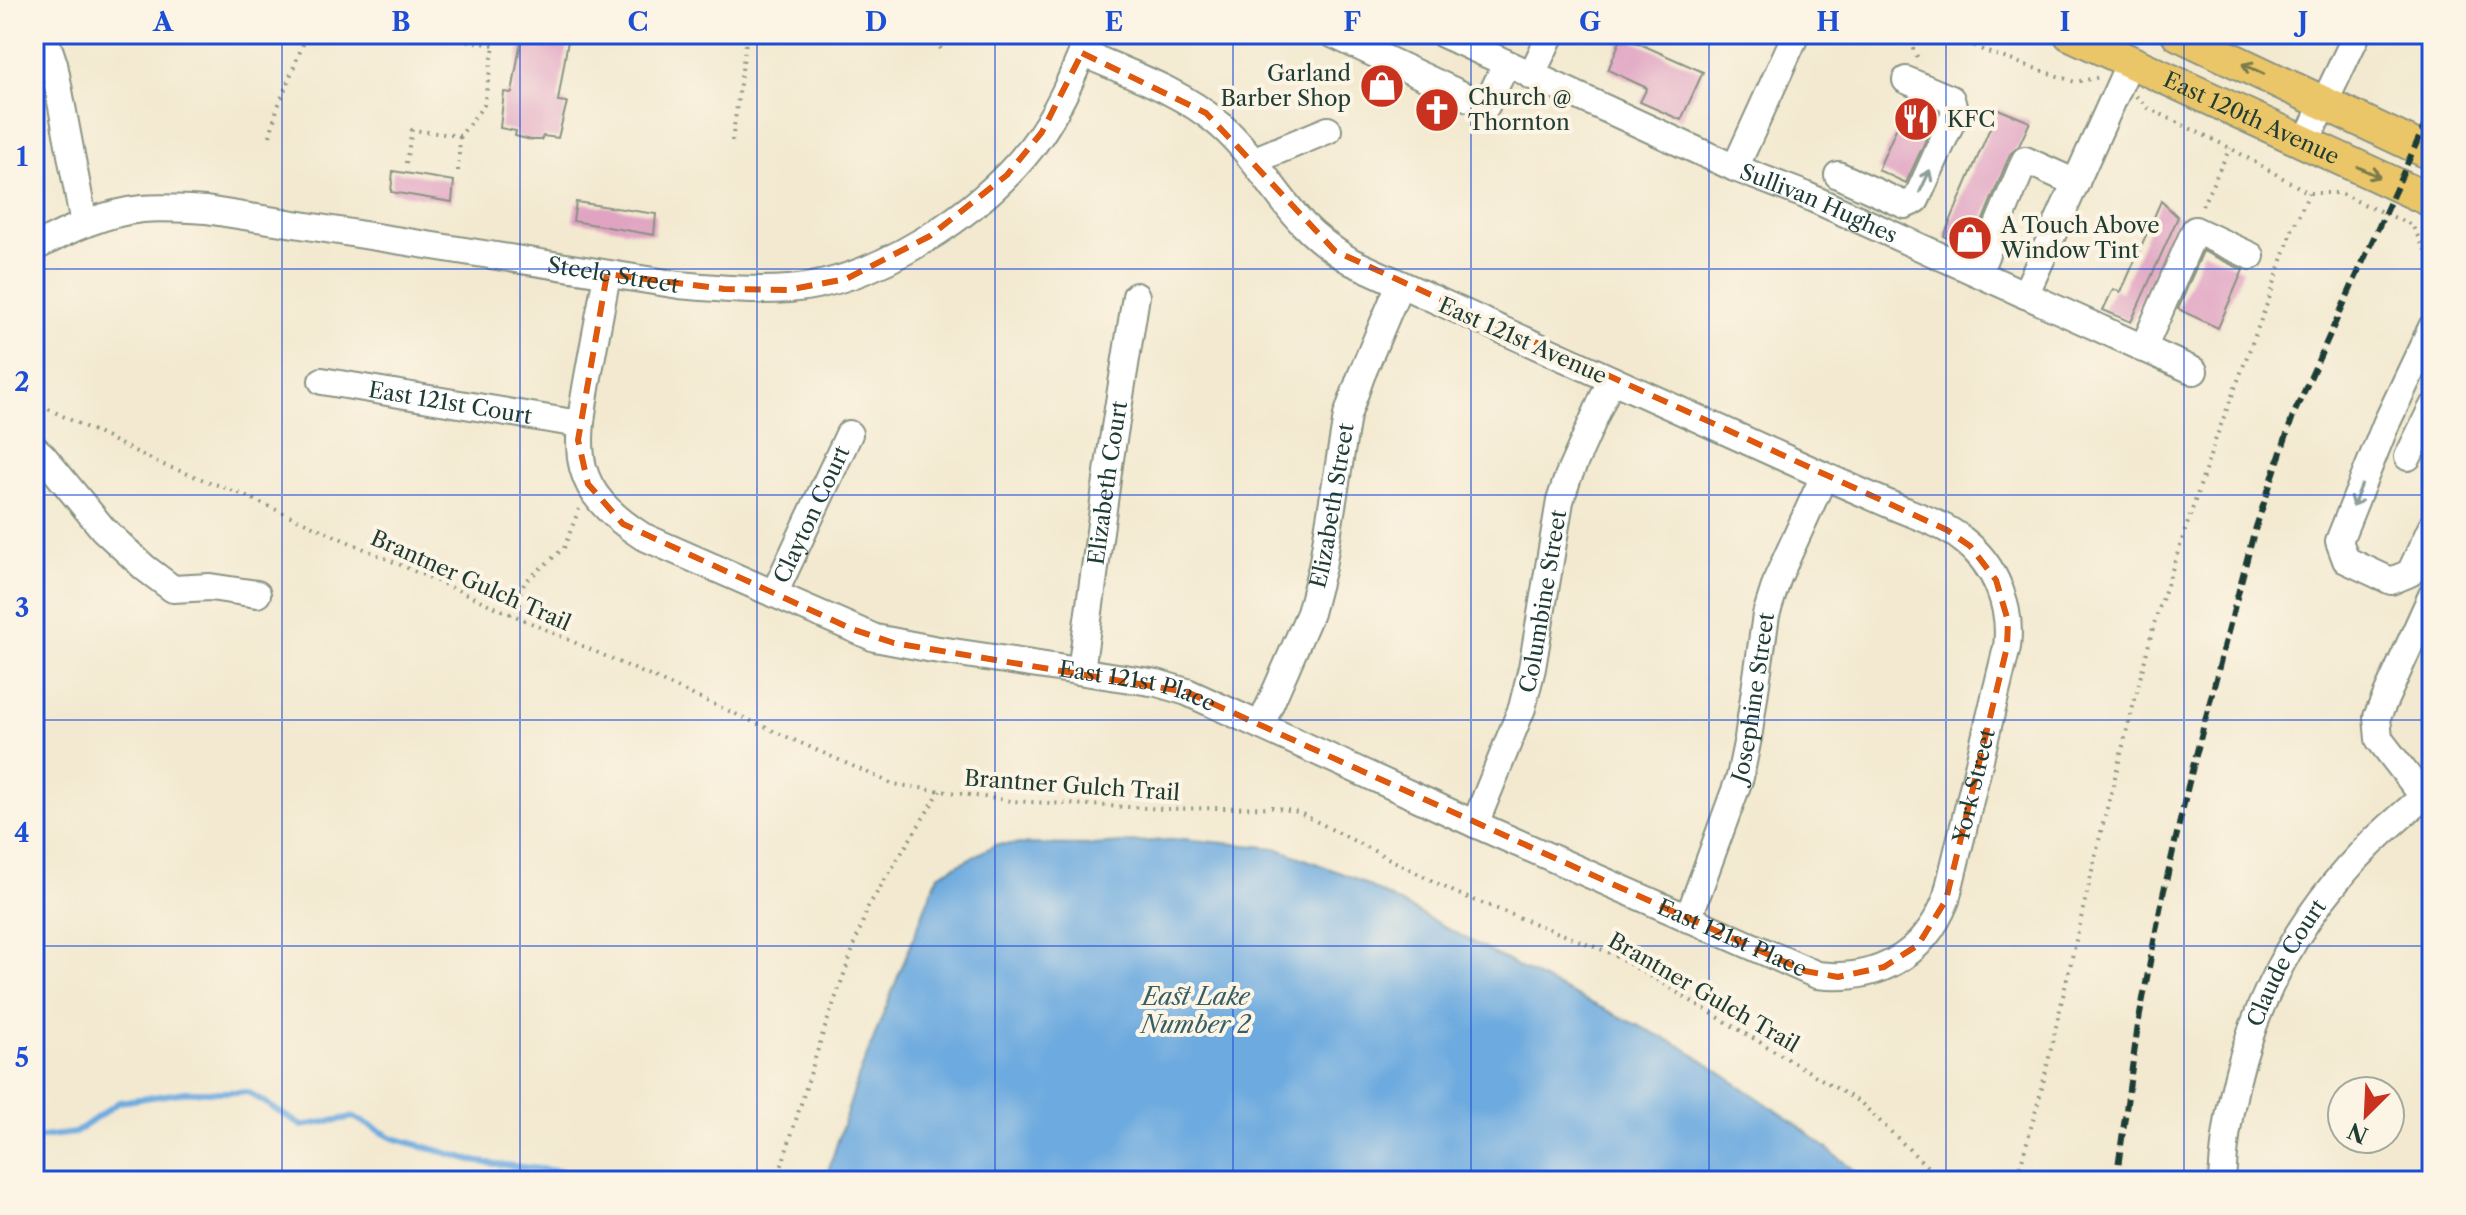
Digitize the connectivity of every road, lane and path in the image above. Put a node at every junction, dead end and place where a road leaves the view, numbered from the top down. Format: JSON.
{"nodes":[{"id":1,"x":44,"y":34,"type":"edge"},
{"id":2,"x":307,"y":34,"type":"edge"},
{"id":3,"x":420,"y":34,"type":"edge"},
{"id":4,"x":496,"y":34,"type":"edge"},
{"id":5,"x":747,"y":34,"type":"edge"},
{"id":6,"x":931,"y":34,"type":"edge"},
{"id":7,"x":1332,"y":34,"type":"edge"},
{"id":8,"x":1443,"y":34,"type":"edge"},
{"id":9,"x":1550,"y":34,"type":"edge"},
{"id":10,"x":1796,"y":34,"type":"edge"},
{"id":11,"x":1909,"y":34,"type":"edge"},
{"id":12,"x":1953,"y":34,"type":"edge"},
{"id":13,"x":2070,"y":34,"type":"edge"},
{"id":14,"x":2178,"y":34,"type":"edge"},
{"id":15,"x":2357,"y":34,"type":"edge"},
{"id":16,"x":1086,"y":43,"type":"edge"},
{"id":17,"x":495,"y":45,"type":"junction"},
{"id":18,"x":943,"y":52,"type":"dead end"},
{"id":19,"x":1506,"y":64,"type":"junction"},
{"id":20,"x":2125,"y":74,"type":"junction"},
{"id":21,"x":1531,"y":76,"type":"junction"},
{"id":22,"x":1913,"y":76,"type":"joint"},
{"id":23,"x":2323,"y":102,"type":"junction"},
{"id":24,"x":1328,"y":130,"type":"dead end"},
{"id":25,"x":270,"y":136,"type":"dead end"},
{"id":26,"x":460,"y":136,"type":"junction"},
{"id":27,"x":732,"y":141,"type":"dead end"},
{"id":28,"x":2305,"y":143,"type":"junction"},
{"id":29,"x":2230,"y":148,"type":"junction"},
{"id":30,"x":2432,"y":154,"type":"edge"},
{"id":31,"x":1255,"y":160,"type":"junction"},
{"id":32,"x":406,"y":163,"type":"dead end"},
{"id":33,"x":1735,"y":168,"type":"junction"},
{"id":34,"x":458,"y":171,"type":"dead end"},
{"id":35,"x":1838,"y":175,"type":"dead end"},
{"id":36,"x":2076,"y":183,"type":"junction"},
{"id":37,"x":2309,"y":193,"type":"junction"},
{"id":38,"x":2432,"y":201,"type":"edge"},
{"id":39,"x":2202,"y":206,"type":"dead end"},
{"id":40,"x":84,"y":224,"type":"junction"},
{"id":41,"x":34,"y":248,"type":"edge"},
{"id":42,"x":2251,"y":256,"type":"dead end"},
{"id":43,"x":2432,"y":264,"type":"edge"},
{"id":44,"x":1978,"y":273,"type":"junction"},
{"id":45,"x":607,"y":274,"type":"junction"},
{"id":46,"x":1400,"y":284,"type":"junction"},
{"id":47,"x":2025,"y":295,"type":"junction"},
{"id":48,"x":1136,"y":296,"type":"dead end"},
{"id":49,"x":2432,"y":327,"type":"edge"},
{"id":50,"x":2143,"y":349,"type":"junction"},
{"id":51,"x":2194,"y":371,"type":"dead end"},
{"id":52,"x":1611,"y":380,"type":"junction"},
{"id":53,"x":322,"y":381,"type":"dead end"},
{"id":54,"x":34,"y":402,"type":"edge"},
{"id":55,"x":2432,"y":408,"type":"edge"},
{"id":56,"x":579,"y":424,"type":"junction"},
{"id":57,"x":2386,"y":424,"type":"junction"},
{"id":58,"x":849,"y":434,"type":"dead end"},
{"id":59,"x":34,"y":448,"type":"edge"},
{"id":60,"x":1824,"y":476,"type":"junction"},
{"id":61,"x":588,"y":484,"type":"junction"},
{"id":62,"x":2432,"y":526,"type":"edge"},
{"id":63,"x":1996,"y":580,"type":"joint"},
{"id":64,"x":257,"y":594,"type":"dead end"},
{"id":65,"x":774,"y":594,"type":"junction"},
{"id":66,"x":2432,"y":595,"type":"edge"},
{"id":67,"x":510,"y":615,"type":"junction"},
{"id":68,"x":1081,"y":671,"type":"junction"},
{"id":69,"x":1261,"y":725,"type":"junction"},
{"id":70,"x":940,"y":791,"type":"junction"},
{"id":71,"x":2428,"y":793,"type":"edge"},
{"id":72,"x":1475,"y":824,"type":"junction"},
{"id":73,"x":1688,"y":919,"type":"junction"},
{"id":74,"x":1884,"y":967,"type":"joint"},
{"id":75,"x":777,"y":1181,"type":"edge"},
{"id":76,"x":1942,"y":1181,"type":"edge"},
{"id":77,"x":2013,"y":1181,"type":"edge"},
{"id":78,"x":2222,"y":1181,"type":"edge"}],
"edges":[{"from":1,"to":40,"type":"street"},
{"from":2,"to":25,"type":"path"},
{"from":3,"to":17,"type":"path"},
{"from":4,"to":17,"type":"path"},
{"from":5,"to":27,"type":"path"},
{"from":6,"to":18,"type":"path"},
{"from":7,"to":19,"type":"street"},
{"from":8,"to":19,"type":"street","name":"Sullivan Hughes"},
{"from":9,"to":21,"type":"street"},
{"from":10,"to":33,"type":"street"},
{"from":11,"to":22,"type":"path"},
{"from":12,"to":20,"type":"path"},
{"from":13,"to":20,"type":"main road","name":"East 120th Avenue"},
{"from":23,"to":14,"type":"main road","name":"East 120th Avenue","one_way":true},
{"from":15,"to":23,"type":"street"},
{"from":16,"to":31,"type":"street","name":"East 121st Avenue"},
{"from":16,"to":45,"type":"street","name":"Steele Street"},
{"from":17,"to":26,"type":"path"},
{"from":19,"to":21,"type":"street","name":"Sullivan Hughes"},
{"from":20,"to":28,"type":"main road","name":"East 120th Avenue"},
{"from":20,"to":29,"type":"path"},
{"from":20,"to":36,"type":"street"},
{"from":21,"to":33,"type":"street","name":"Sullivan Hughes"},
{"from":35,"to":22,"type":"street","one_way":true},
{"from":23,"to":28,"type":"street"},
{"from":23,"to":30,"type":"main road","name":"East 120th Avenue"},
{"from":24,"to":31,"type":"street"},
{"from":26,"to":32,"type":"path"},
{"from":26,"to":34,"type":"path"},
{"from":28,"to":38,"type":"main road","name":"East 120th Avenue","one_way":true},
{"from":29,"to":37,"type":"path"},
{"from":29,"to":39,"type":"path"},
{"from":31,"to":46,"type":"street","name":"East 121st Avenue"},
{"from":33,"to":44,"type":"street","name":"Sullivan Hughes"},
{"from":36,"to":44,"type":"street"},
{"from":36,"to":47,"type":"street"},
{"from":37,"to":43,"type":"path"},
{"from":37,"to":77,"type":"path"},
{"from":40,"to":41,"type":"street","name":"Steele Street"},
{"from":40,"to":45,"type":"street","name":"Steele Street"},
{"from":42,"to":50,"type":"street"},
{"from":44,"to":47,"type":"street","name":"Sullivan Hughes"},
{"from":45,"to":56,"type":"street","name":"East 121st Place"},
{"from":46,"to":52,"type":"street","name":"East 121st Avenue"},
{"from":46,"to":69,"type":"street","name":"Elizabeth Street"},
{"from":47,"to":50,"type":"street","name":"Sullivan Hughes"},
{"from":48,"to":68,"type":"street","name":"Elizabeth Court"},
{"from":49,"to":57,"type":"street"},
{"from":50,"to":51,"type":"street","name":"Sullivan Hughes"},
{"from":52,"to":60,"type":"street","name":"East 121st Avenue"},
{"from":52,"to":72,"type":"street","name":"Columbine Street"},
{"from":53,"to":56,"type":"street","name":"East 121st Court"},
{"from":54,"to":67,"type":"path","name":"Brantner Gulch Trail"},
{"from":55,"to":57,"type":"street"},
{"from":56,"to":61,"type":"street","name":"East 121st Place"},
{"from":57,"to":62,"type":"street","one_way":true},
{"from":58,"to":65,"type":"street","name":"Clayton Court"},
{"from":59,"to":64,"type":"street"},
{"from":60,"to":63,"type":"street","name":"East 121st Avenue"},
{"from":60,"to":73,"type":"street","name":"Josephine Street"},
{"from":61,"to":65,"type":"street","name":"East 121st Place"},
{"from":61,"to":67,"type":"path"},
{"from":63,"to":74,"type":"street","name":"York Street"},
{"from":65,"to":68,"type":"street","name":"East 121st Place"},
{"from":66,"to":71,"type":"street"},
{"from":67,"to":70,"type":"path","name":"Brantner Gulch Trail"},
{"from":68,"to":69,"type":"street","name":"East 121st Place"},
{"from":69,"to":72,"type":"street","name":"East 121st Place"},
{"from":70,"to":75,"type":"path"},
{"from":70,"to":76,"type":"path","name":"Brantner Gulch Trail"},
{"from":71,"to":78,"type":"street","name":"Claude Court"},
{"from":72,"to":73,"type":"street","name":"East 121st Place"},
{"from":73,"to":74,"type":"street","name":"East 121st Place"}]}
